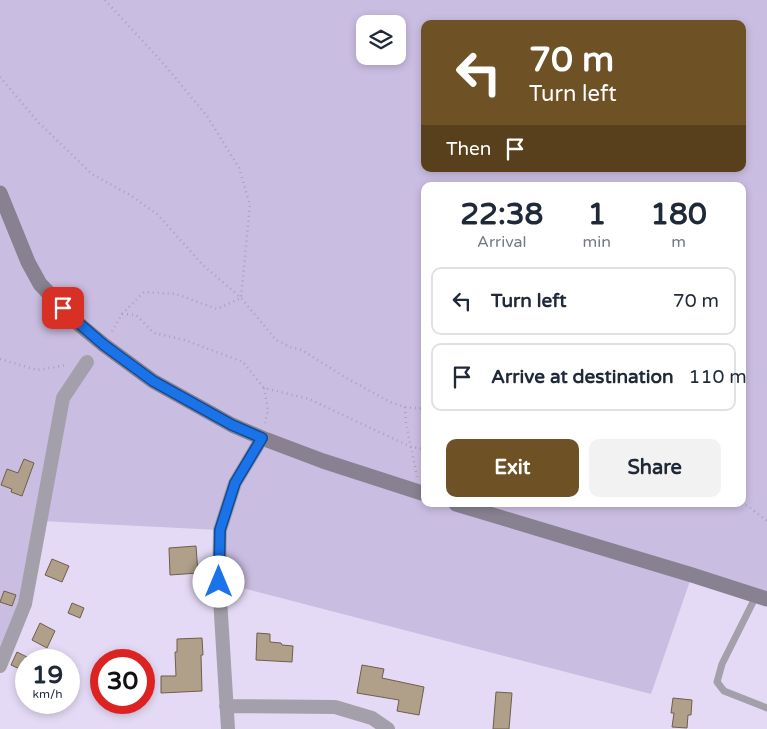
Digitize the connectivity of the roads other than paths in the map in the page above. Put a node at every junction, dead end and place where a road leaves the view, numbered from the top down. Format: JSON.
{"nodes":[{"id":1,"x":0,"y":193,"type":"edge"},
{"id":2,"x":87,"y":362,"type":"road end"},
{"id":3,"x":262,"y":438,"type":"junction"},
{"id":4,"x":421,"y":493,"type":"edge"},
{"id":5,"x":466,"y":507,"type":"edge"},
{"id":6,"x":761,"y":598,"type":"edge"},
{"id":7,"x":0,"y":666,"type":"edge"},
{"id":8,"x":226,"y":706,"type":"junction"},
{"id":9,"x":767,"y":708,"type":"edge"},
{"id":10,"x":228,"y":729,"type":"edge"},
{"id":11,"x":388,"y":729,"type":"edge"}],
"edges":[{"from":1,"to":3,"type":"street"},
{"from":2,"to":7,"type":"street"},
{"from":3,"to":4,"type":"street"},
{"from":3,"to":8,"type":"street"},
{"from":5,"to":6,"type":"street"},
{"from":6,"to":9,"type":"lane"},
{"from":8,"to":10,"type":"street"},
{"from":8,"to":11,"type":"street"}]}
